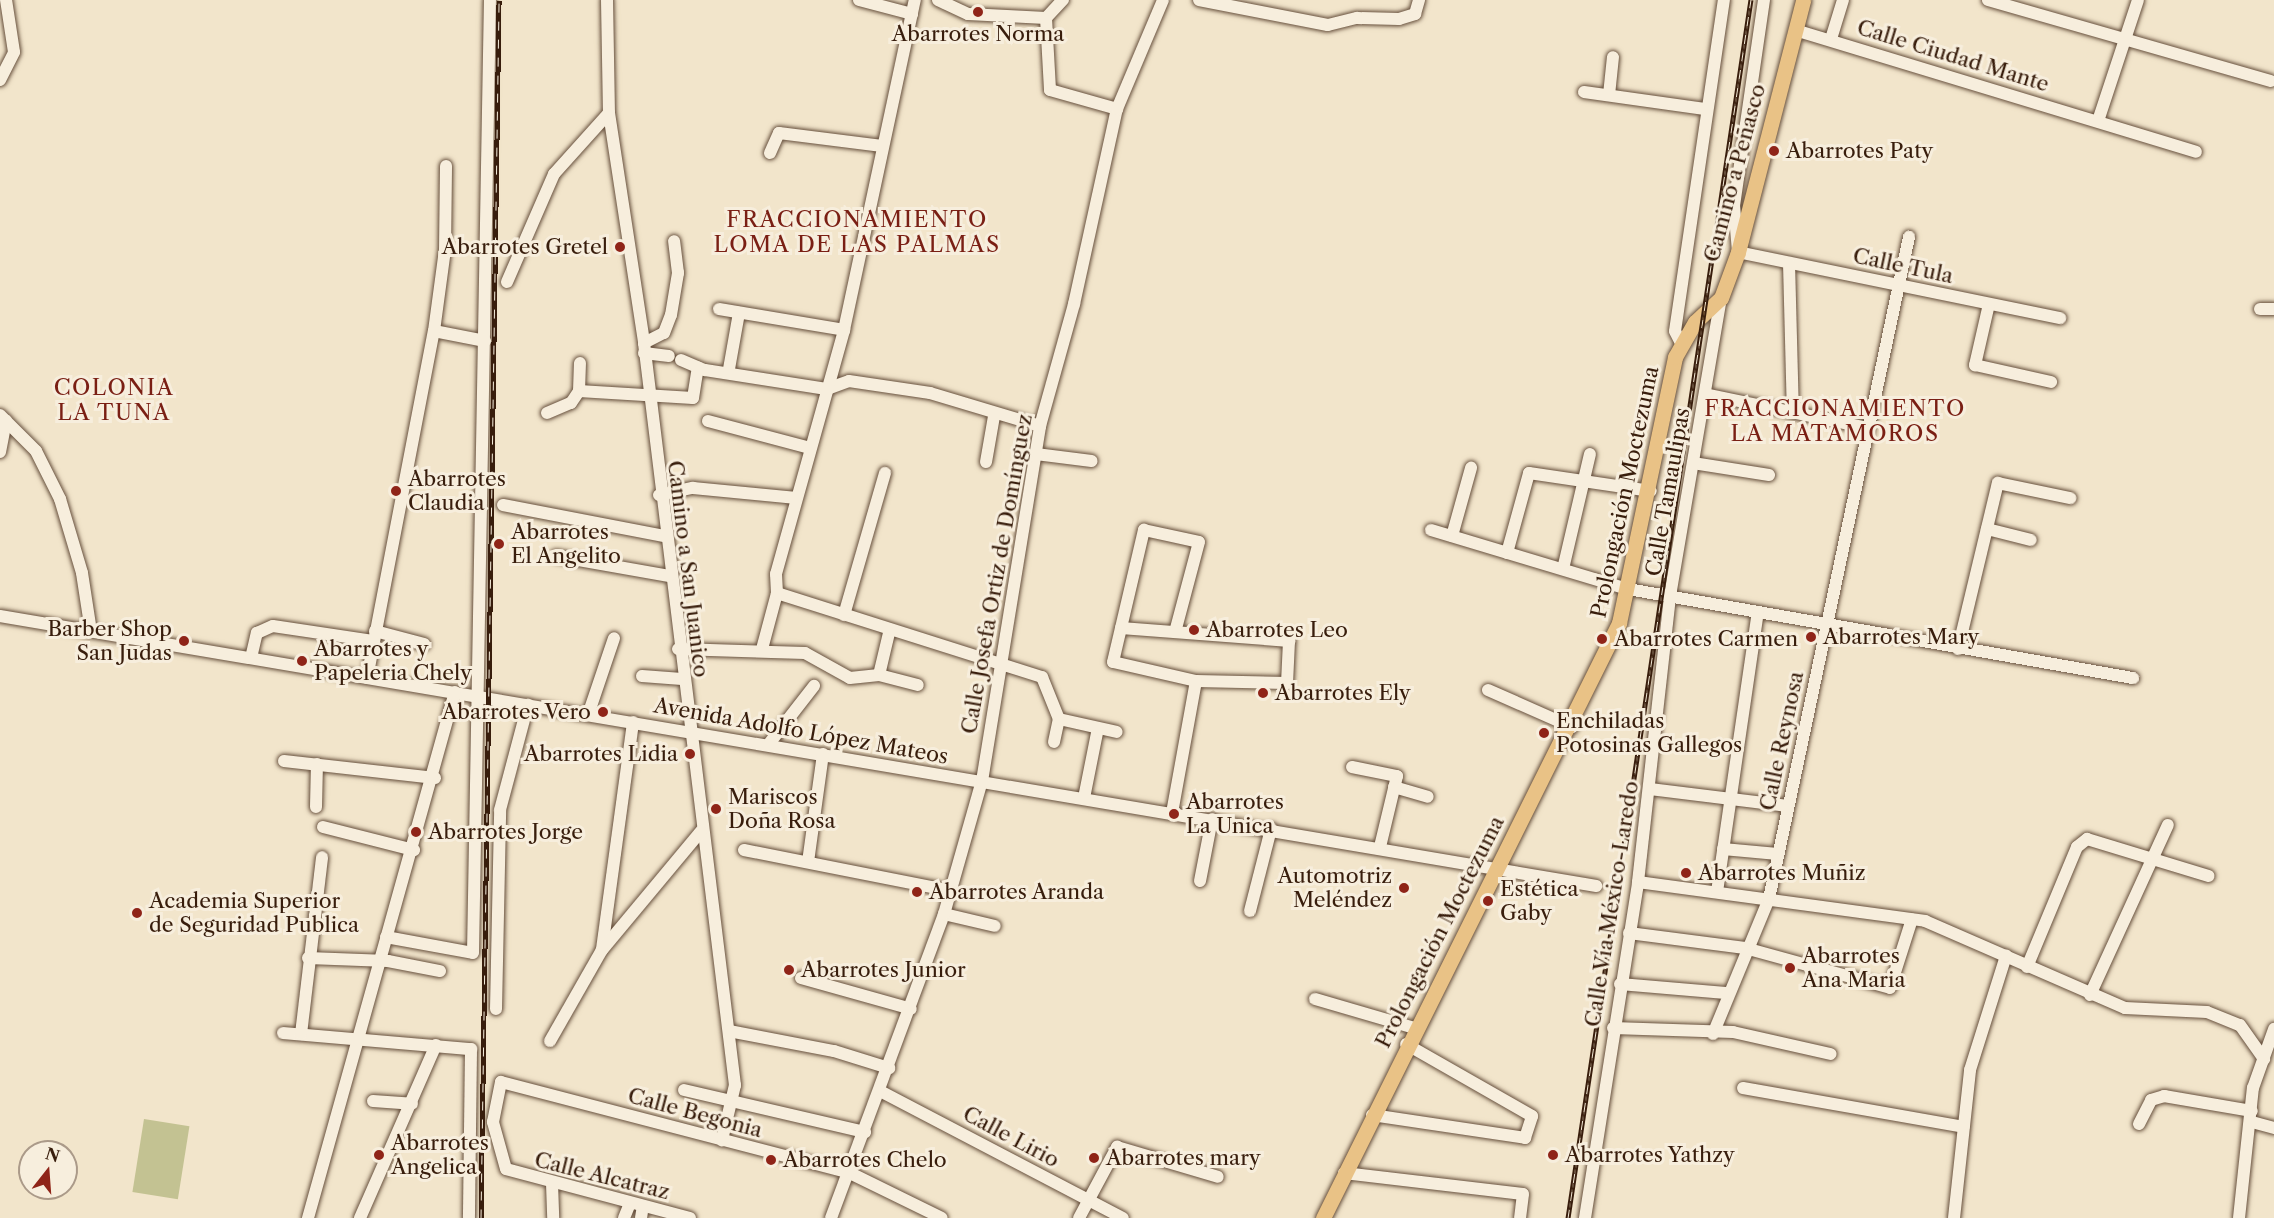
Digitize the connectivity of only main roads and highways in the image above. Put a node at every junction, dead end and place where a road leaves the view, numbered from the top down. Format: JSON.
{"nodes":[{"id":1,"x":1803,"y":0,"type":"edge"},
{"id":2,"x":1681,"y":343,"type":"joint"},
{"id":3,"x":1323,"y":1218,"type":"edge"}],
"edges":[{"from":1,"to":2,"type":"main road","name":"Camino a Peñasco"},
{"from":2,"to":3,"type":"main road","name":"Prolongación Moctezuma"}]}
